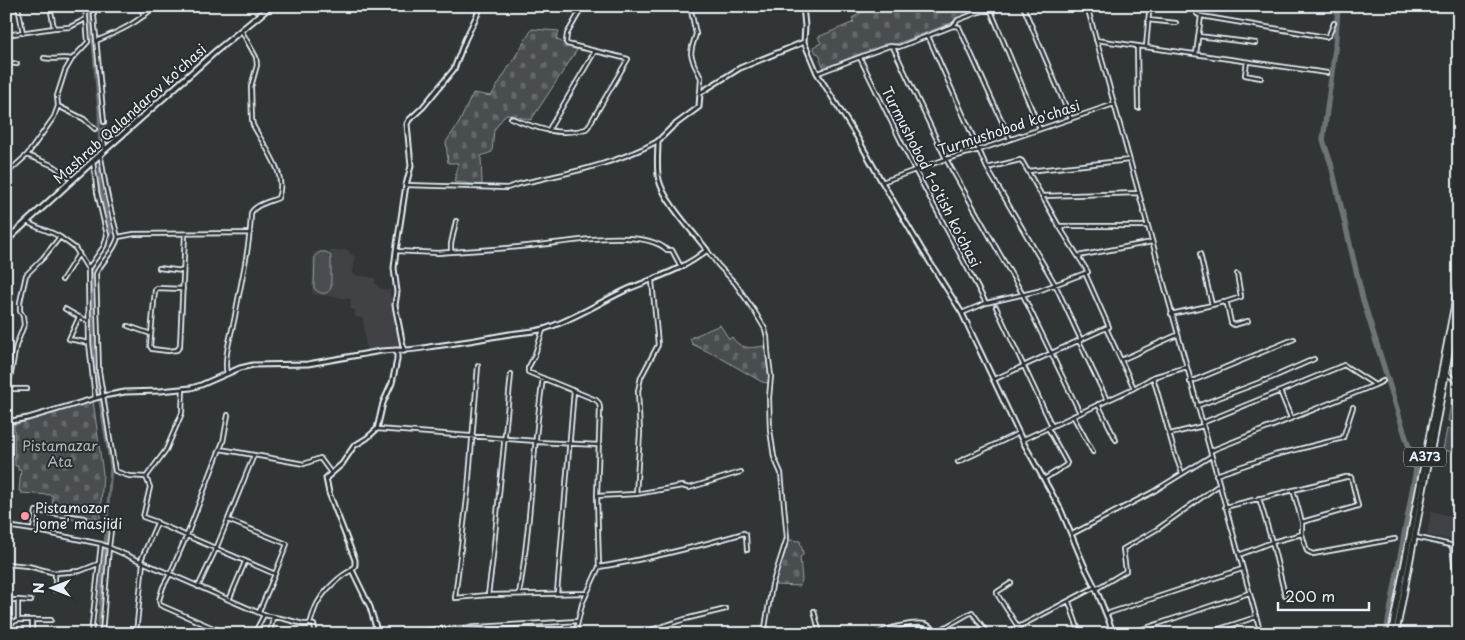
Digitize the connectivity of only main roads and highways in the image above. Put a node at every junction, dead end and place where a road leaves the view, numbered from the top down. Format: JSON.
{"nodes":[{"id":1,"x":271,"y":6,"type":"edge"},
{"id":2,"x":6,"y":241,"type":"edge"},
{"id":3,"x":1459,"y":281,"type":"edge"},
{"id":4,"x":1459,"y":304,"type":"edge"},
{"id":5,"x":1391,"y":634,"type":"edge"},
{"id":6,"x":1396,"y":634,"type":"edge"}],
"edges":[{"from":1,"to":2,"type":"main road","name":"Mashrab Qalandarov ko'chasi"},
{"from":3,"to":5,"type":"highway","number":"A373"},
{"from":4,"to":6,"type":"highway","number":"A373"}]}
